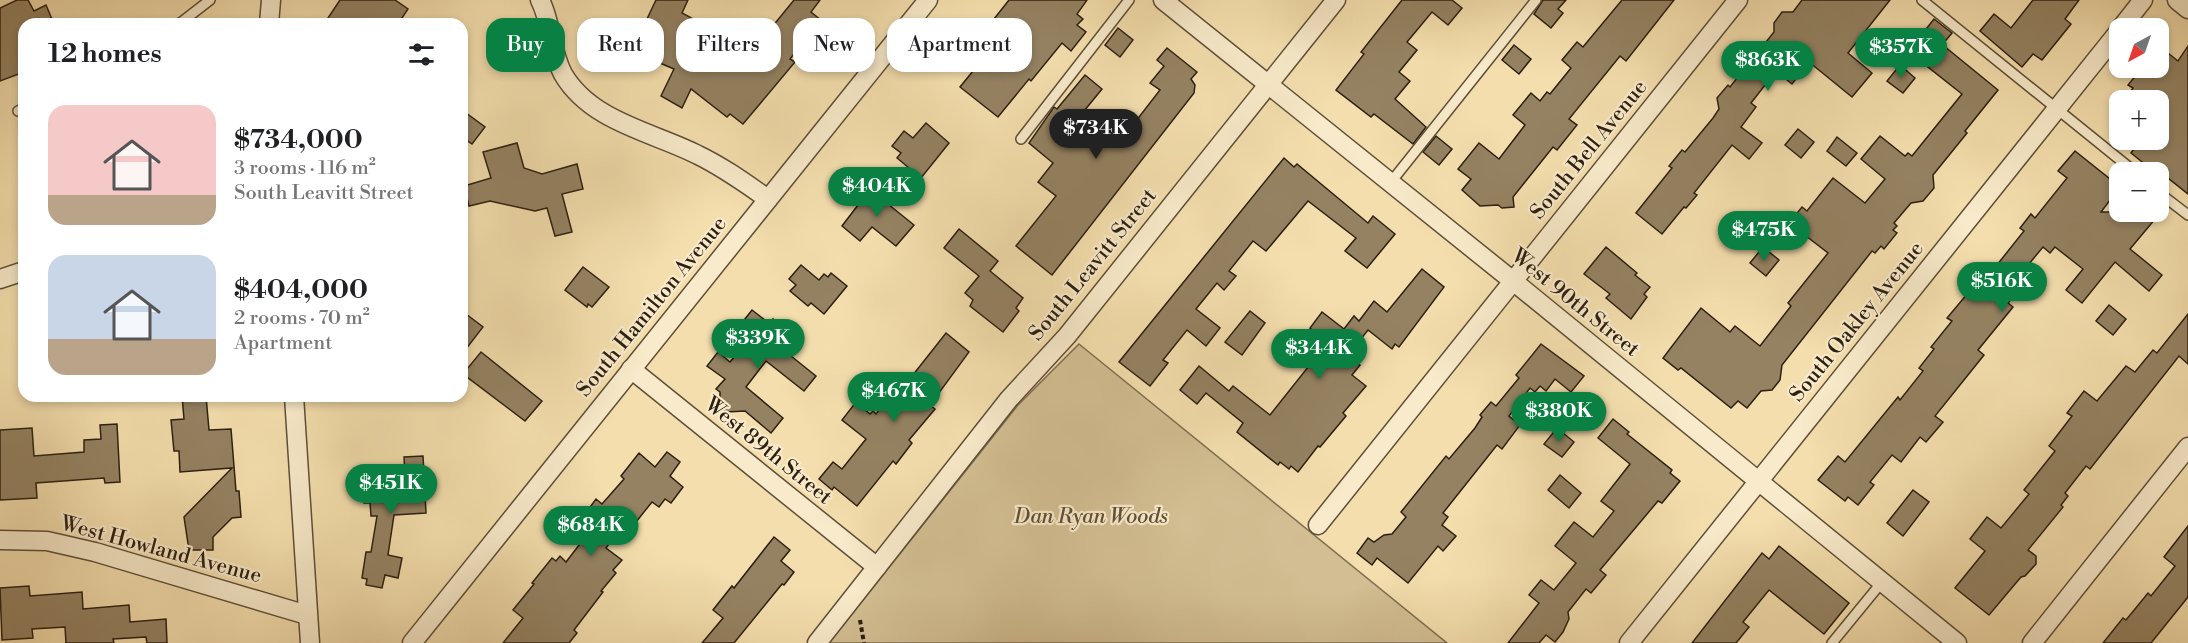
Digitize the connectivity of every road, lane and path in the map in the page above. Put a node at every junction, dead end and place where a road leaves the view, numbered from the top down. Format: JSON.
{"nodes":[{"id":1,"x":210,"y":0,"type":"edge"},
{"id":2,"x":271,"y":0,"type":"edge"},
{"id":3,"x":928,"y":0,"type":"edge"},
{"id":4,"x":1129,"y":0,"type":"edge"},
{"id":5,"x":1163,"y":0,"type":"edge"},
{"id":6,"x":1336,"y":0,"type":"edge"},
{"id":7,"x":1536,"y":0,"type":"edge"},
{"id":8,"x":1738,"y":0,"type":"edge"},
{"id":9,"x":1922,"y":0,"type":"edge"},
{"id":10,"x":2143,"y":0,"type":"edge"},
{"id":11,"x":2176,"y":0,"type":"edge"},
{"id":12,"x":548,"y":5,"type":"edge"},
{"id":13,"x":2188,"y":9,"type":"edge"},
{"id":14,"x":187,"y":18,"type":"edge"},
{"id":15,"x":270,"y":18,"type":"edge"},
{"id":16,"x":2129,"y":18,"type":"edge"},
{"id":17,"x":2109,"y":43,"type":"edge"},
{"id":18,"x":1268,"y":84,"type":"junction"},
{"id":19,"x":2056,"y":109,"type":"junction"},
{"id":20,"x":1021,"y":139,"type":"dead end"},
{"id":21,"x":2122,"y":162,"type":"edge"},
{"id":22,"x":1391,"y":182,"type":"junction"},
{"id":23,"x":768,"y":199,"type":"junction"},
{"id":24,"x":2169,"y":200,"type":"edge"},
{"id":25,"x":2188,"y":215,"type":"edge"},
{"id":26,"x":18,"y":273,"type":"edge"},
{"id":27,"x":0,"y":279,"type":"edge"},
{"id":28,"x":1513,"y":281,"type":"junction"},
{"id":29,"x":631,"y":369,"type":"junction"},
{"id":30,"x":294,"y":402,"type":"edge"},
{"id":31,"x":2188,"y":447,"type":"edge"},
{"id":32,"x":1759,"y":481,"type":"junction"},
{"id":33,"x":1317,"y":525,"type":"dead end"},
{"id":34,"x":0,"y":540,"type":"edge"},
{"id":35,"x":877,"y":567,"type":"junction"},
{"id":36,"x":1882,"y":582,"type":"junction"},
{"id":37,"x":307,"y":615,"type":"junction"},
{"id":38,"x":310,"y":643,"type":"edge"},
{"id":39,"x":412,"y":643,"type":"edge"},
{"id":40,"x":817,"y":643,"type":"edge"},
{"id":41,"x":1629,"y":643,"type":"edge"},
{"id":42,"x":1832,"y":643,"type":"edge"},
{"id":43,"x":1957,"y":643,"type":"edge"},
{"id":44,"x":2032,"y":643,"type":"edge"}],
"edges":[{"from":1,"to":14,"type":"lane"},
{"from":2,"to":15,"type":"street"},
{"from":3,"to":23,"type":"street","name":"South Hamilton Avenue"},
{"from":4,"to":20,"type":"lane"},
{"from":5,"to":18,"type":"street","name":"West 90th Street"},
{"from":6,"to":18,"type":"street","name":"South Leavitt Street"},
{"from":7,"to":22,"type":"lane"},
{"from":8,"to":28,"type":"street","name":"South Bell Avenue"},
{"from":9,"to":19,"type":"lane"},
{"from":10,"to":16,"type":"street","name":"South Oakley Avenue"},
{"from":11,"to":13,"type":"street"},
{"from":12,"to":23,"type":"street"},
{"from":17,"to":19,"type":"street","name":"South Oakley Avenue"},
{"from":18,"to":22,"type":"street","name":"West 90th Street"},
{"from":18,"to":35,"type":"street","name":"South Leavitt Street"},
{"from":19,"to":21,"type":"lane"},
{"from":19,"to":32,"type":"street","name":"South Oakley Avenue"},
{"from":22,"to":28,"type":"street","name":"West 90th Street"},
{"from":23,"to":29,"type":"street","name":"South Hamilton Avenue"},
{"from":24,"to":25,"type":"lane"},
{"from":26,"to":27,"type":"street"},
{"from":28,"to":32,"type":"street","name":"West 90th Street"},
{"from":28,"to":33,"type":"street","name":"South Bell Avenue"},
{"from":29,"to":35,"type":"street","name":"West 89th Street"},
{"from":29,"to":39,"type":"street","name":"South Hamilton Avenue"},
{"from":30,"to":37,"type":"street"},
{"from":31,"to":44,"type":"street"},
{"from":32,"to":36,"type":"street","name":"West 90th Street"},
{"from":32,"to":41,"type":"street","name":"South Oakley Avenue"},
{"from":34,"to":37,"type":"street","name":"West Howland Avenue"},
{"from":35,"to":40,"type":"street","name":"South Leavitt Street"},
{"from":36,"to":42,"type":"lane"},
{"from":36,"to":43,"type":"street","name":"West 90th Street"},
{"from":37,"to":38,"type":"street"}]}
